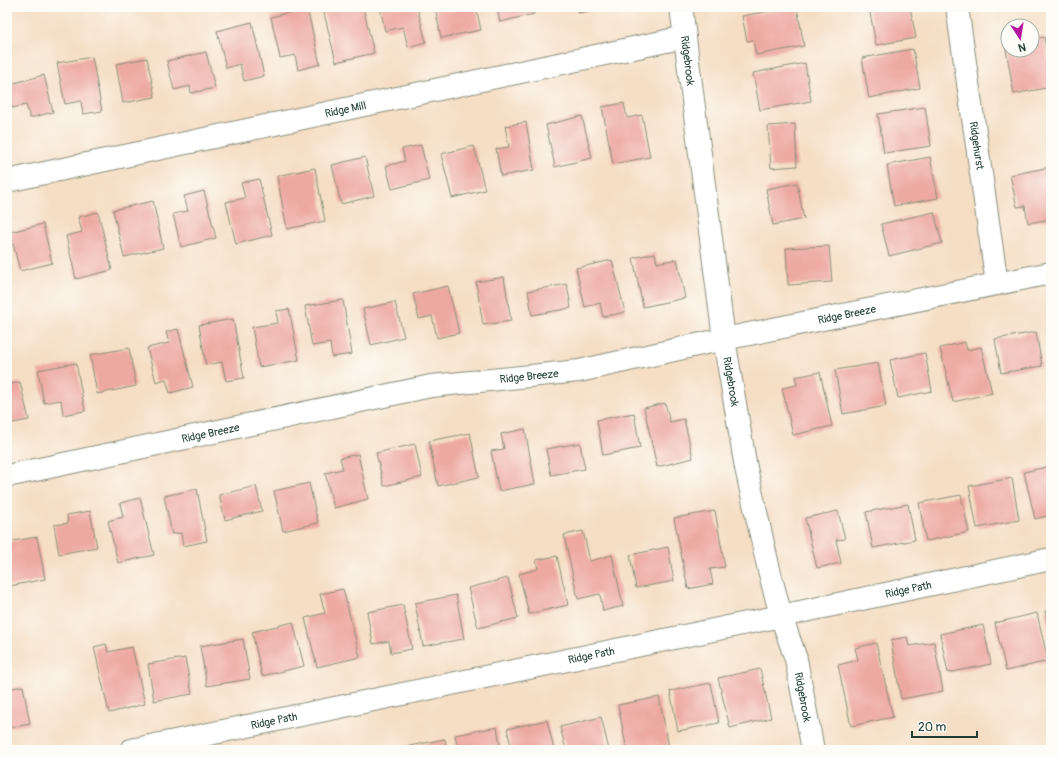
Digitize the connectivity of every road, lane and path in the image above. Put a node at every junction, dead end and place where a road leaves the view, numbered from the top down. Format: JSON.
{"nodes":[{"id":1,"x":681,"y":7,"type":"edge"},
{"id":2,"x":957,"y":7,"type":"edge"},
{"id":3,"x":685,"y":37,"type":"junction"},
{"id":4,"x":7,"y":181,"type":"edge"},
{"id":5,"x":1051,"y":273,"type":"edge"},
{"id":6,"x":997,"y":284,"type":"junction"},
{"id":7,"x":724,"y":339,"type":"junction"},
{"id":8,"x":7,"y":476,"type":"edge"},
{"id":9,"x":1051,"y":559,"type":"edge"},
{"id":10,"x":781,"y":616,"type":"junction"},
{"id":11,"x":130,"y":750,"type":"edge"},
{"id":12,"x":813,"y":750,"type":"edge"}],
"edges":[{"from":1,"to":3,"type":"street","name":"Ridgebrook"},
{"from":2,"to":6,"type":"street","name":"Ridgehurst"},
{"from":3,"to":4,"type":"street","name":"Ridge Mill"},
{"from":3,"to":7,"type":"street","name":"Ridgebrook"},
{"from":5,"to":6,"type":"street","name":"Ridge Breeze"},
{"from":6,"to":7,"type":"street","name":"Ridge Breeze"},
{"from":7,"to":8,"type":"street","name":"Ridge Breeze"},
{"from":7,"to":10,"type":"street","name":"Ridgebrook"},
{"from":9,"to":10,"type":"street","name":"Ridge Path"},
{"from":10,"to":11,"type":"street","name":"Ridge Path"},
{"from":10,"to":12,"type":"street","name":"Ridgebrook"}]}
